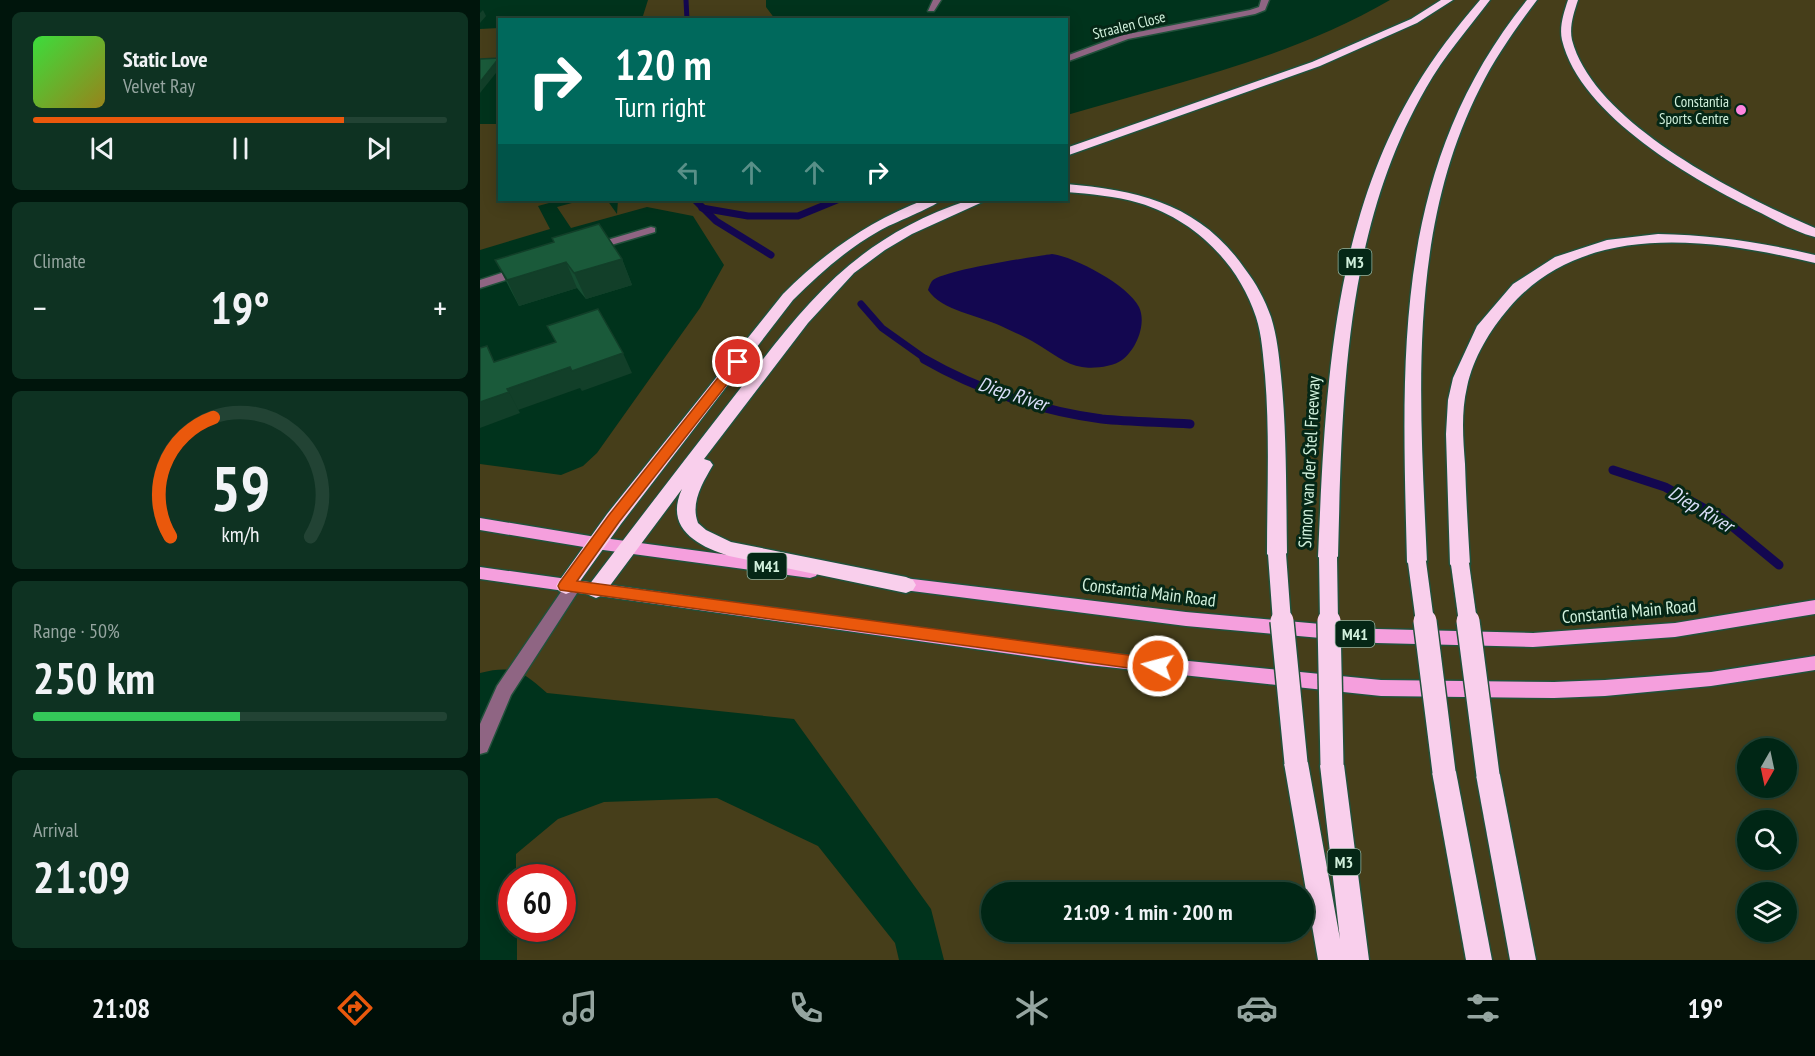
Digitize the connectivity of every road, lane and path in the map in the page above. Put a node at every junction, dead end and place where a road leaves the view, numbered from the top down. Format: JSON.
{"nodes":[{"id":1,"x":938,"y":0,"type":"edge"},
{"id":2,"x":1265,"y":0,"type":"edge"},
{"id":3,"x":1448,"y":0,"type":"edge"},
{"id":4,"x":1485,"y":0,"type":"edge"},
{"id":5,"x":1532,"y":0,"type":"edge"},
{"id":6,"x":1573,"y":0,"type":"edge"},
{"id":7,"x":931,"y":9,"type":"dead end"},
{"id":8,"x":1068,"y":58,"type":"edge"},
{"id":9,"x":1068,"y":151,"type":"edge"},
{"id":10,"x":1068,"y":188,"type":"edge"},
{"id":11,"x":932,"y":201,"type":"edge"},
{"id":12,"x":977,"y":201,"type":"edge"},
{"id":13,"x":651,"y":230,"type":"dead end"},
{"id":14,"x":1815,"y":233,"type":"edge"},
{"id":15,"x":575,"y":254,"type":"edge"},
{"id":16,"x":1815,"y":259,"type":"edge"},
{"id":17,"x":531,"y":267,"type":"edge"},
{"id":18,"x":480,"y":284,"type":"edge"},
{"id":19,"x":739,"y":401,"type":"junction"},
{"id":20,"x":480,"y":524,"type":"edge"},
{"id":21,"x":596,"y":543,"type":"junction"},
{"id":22,"x":629,"y":547,"type":"junction"},
{"id":23,"x":480,"y":573,"type":"edge"},
{"id":24,"x":906,"y":585,"type":"junction"},
{"id":25,"x":569,"y":586,"type":"junction"},
{"id":26,"x":596,"y":590,"type":"junction"},
{"id":27,"x":1815,"y":607,"type":"edge"},
{"id":28,"x":1815,"y":663,"type":"edge"},
{"id":29,"x":480,"y":746,"type":"edge"},
{"id":30,"x":1330,"y":960,"type":"edge"},
{"id":31,"x":1356,"y":960,"type":"edge"},
{"id":32,"x":1479,"y":960,"type":"edge"},
{"id":33,"x":1523,"y":960,"type":"edge"}],
"edges":[{"from":1,"to":7,"type":"street"},
{"from":2,"to":8,"type":"street","name":"Straalen Close"},
{"from":3,"to":9,"type":"highway"},
{"from":4,"to":31,"type":"highway","name":"Simon van der Stel Freeway","number":"M3","bridge":true},
{"from":5,"to":32,"type":"highway","bridge":true},
{"from":6,"to":14,"type":"highway"},
{"from":10,"to":30,"type":"highway","bridge":true},
{"from":11,"to":21,"type":"highway"},
{"from":12,"to":19,"type":"highway"},
{"from":13,"to":15,"type":"street"},
{"from":16,"to":33,"type":"highway","bridge":true},
{"from":17,"to":18,"type":"street"},
{"from":19,"to":22,"type":"highway"},
{"from":19,"to":24,"type":"highway"},
{"from":20,"to":21,"type":"main road","name":"Constantia Main Road","number":"M41"},
{"from":21,"to":22,"type":"main road","name":"Constantia Main Road","number":"M41"},
{"from":21,"to":25,"type":"highway"},
{"from":22,"to":24,"type":"main road","name":"Constantia Main Road","number":"M41"},
{"from":22,"to":26,"type":"highway"},
{"from":23,"to":25,"type":"main road"},
{"from":24,"to":27,"type":"main road","name":"Constantia Main Road","number":"M41"},
{"from":25,"to":26,"type":"main road"},
{"from":25,"to":29,"type":"street"},
{"from":26,"to":28,"type":"main road"}]}
